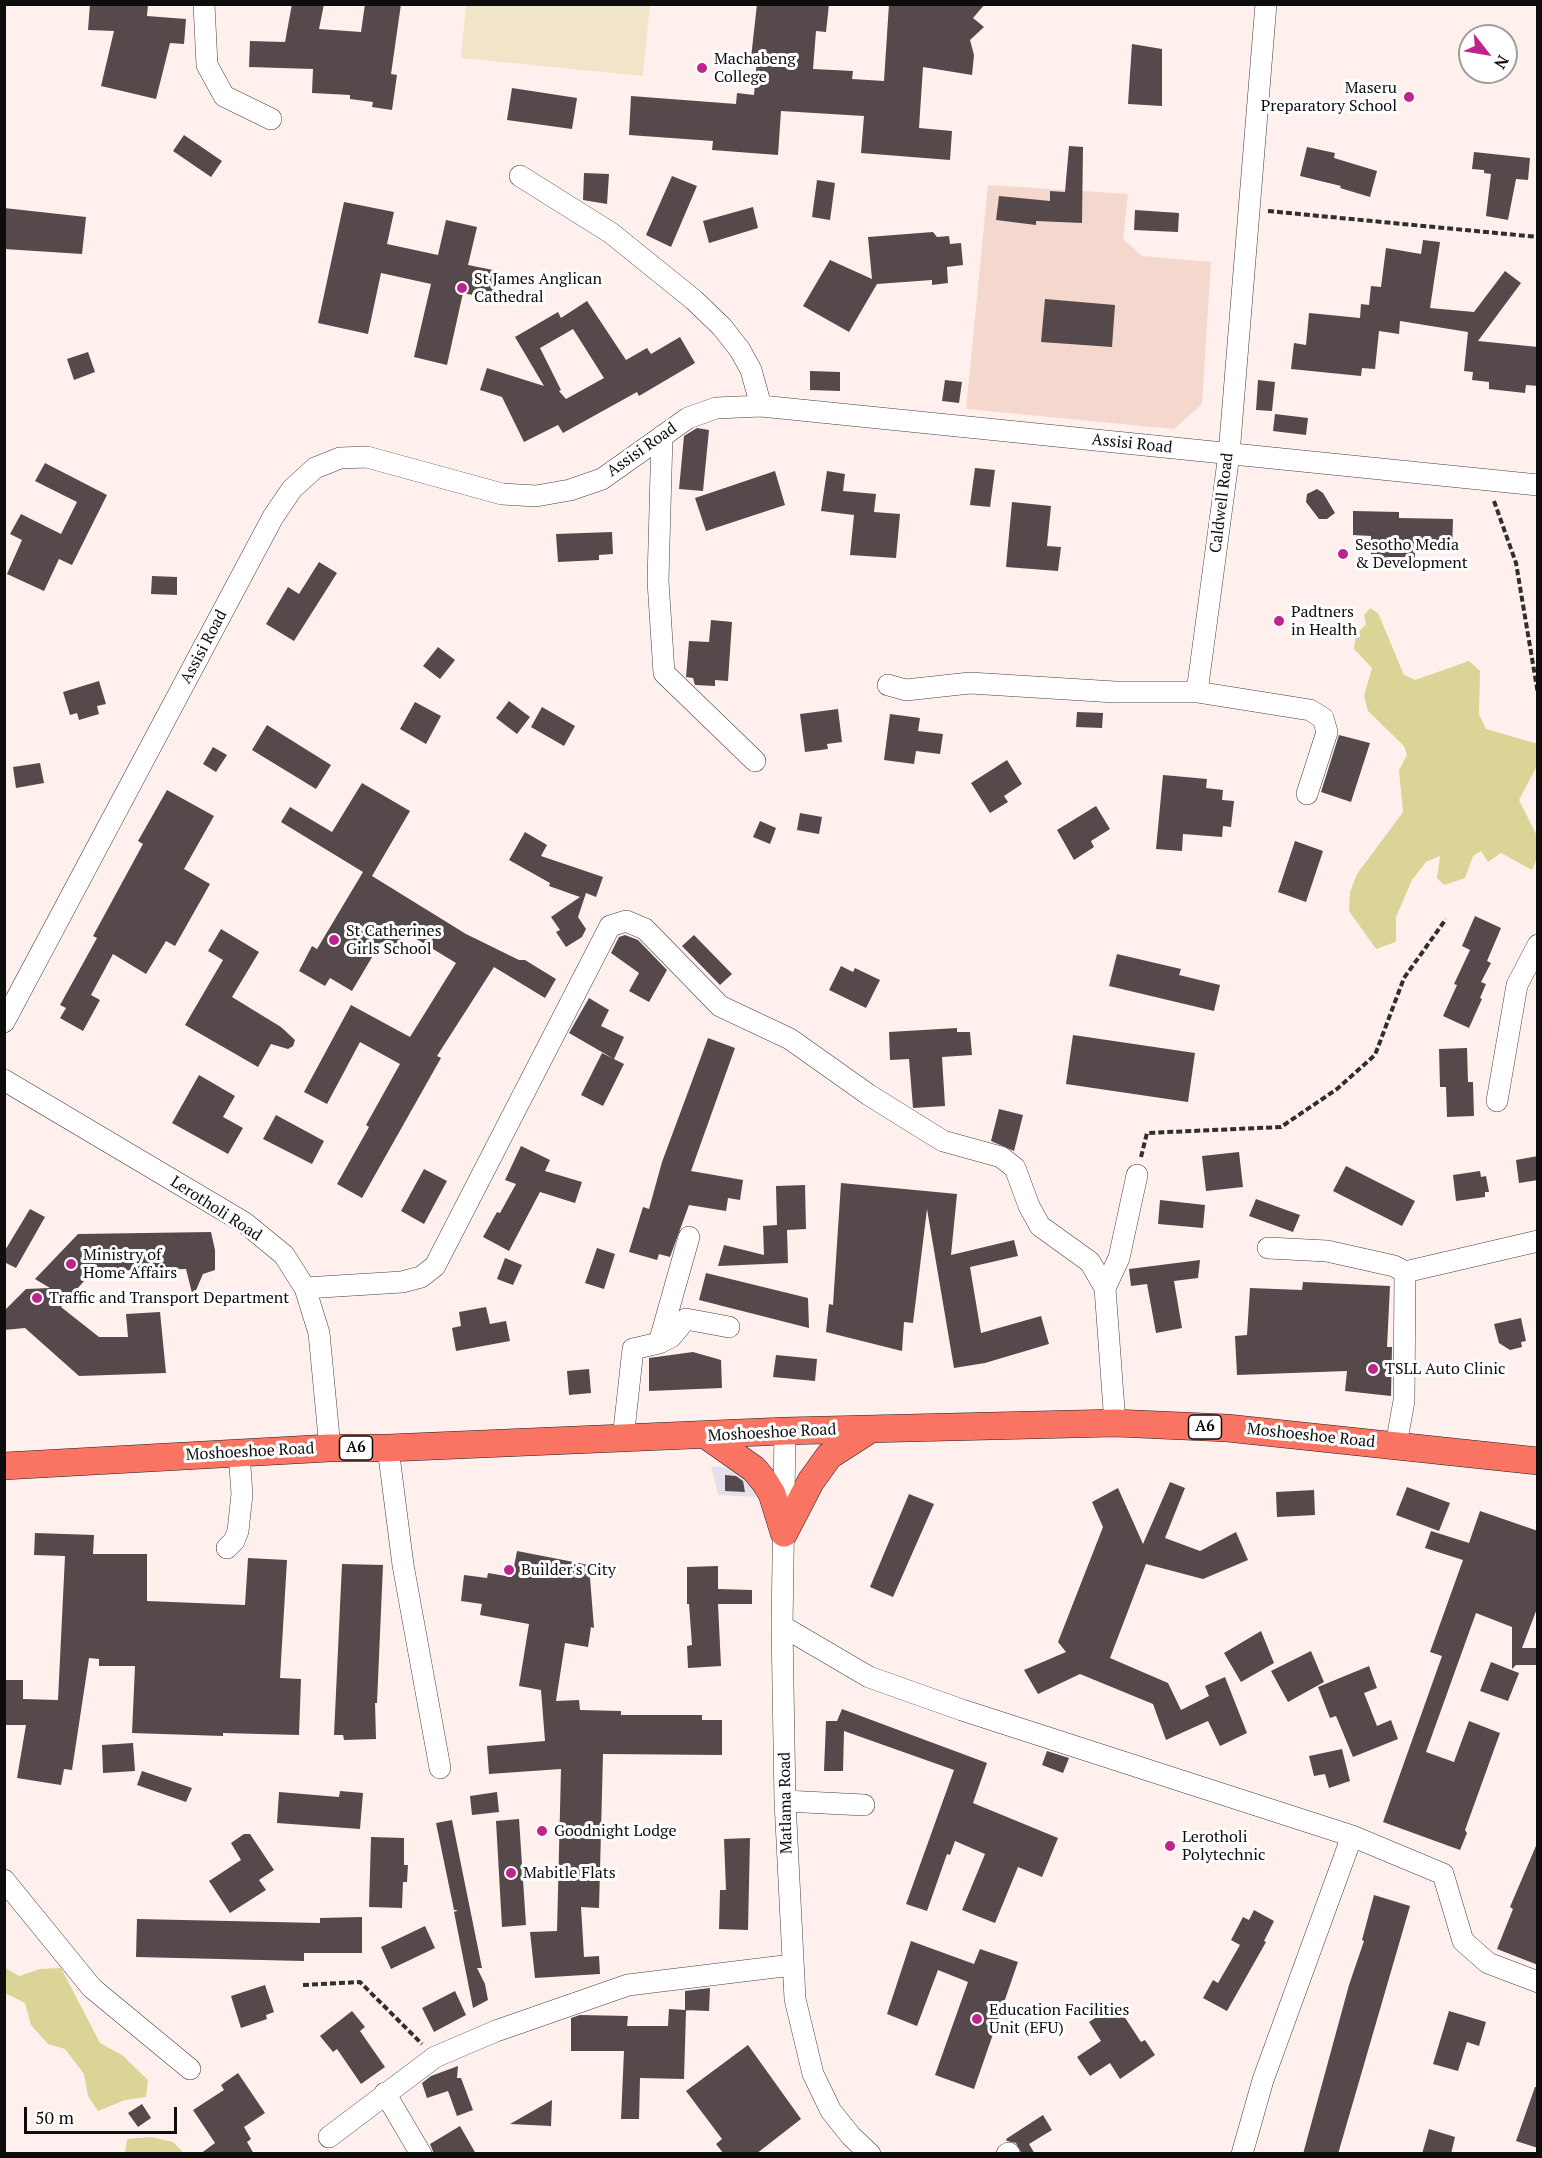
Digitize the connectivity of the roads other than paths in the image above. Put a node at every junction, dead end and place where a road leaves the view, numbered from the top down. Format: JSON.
{"nodes":[{"id":1,"x":204,"y":4,"type":"edge"},
{"id":2,"x":1266,"y":4,"type":"edge"},
{"id":3,"x":271,"y":119,"type":"dead end"},
{"id":4,"x":520,"y":176,"type":"dead end"},
{"id":5,"x":761,"y":406,"type":"junction"},
{"id":6,"x":662,"y":436,"type":"junction"},
{"id":7,"x":1229,"y":454,"type":"junction"},
{"id":8,"x":1538,"y":484,"type":"edge"},
{"id":9,"x":888,"y":685,"type":"dead end"},
{"id":10,"x":1197,"y":692,"type":"junction"},
{"id":11,"x":755,"y":761,"type":"dead end"},
{"id":12,"x":1307,"y":794,"type":"dead end"},
{"id":13,"x":1538,"y":945,"type":"edge"},
{"id":14,"x":4,"y":1022,"type":"edge"},
{"id":15,"x":4,"y":1080,"type":"edge"},
{"id":16,"x":1497,"y":1101,"type":"dead end"},
{"id":17,"x":1137,"y":1175,"type":"road end"},
{"id":18,"x":689,"y":1237,"type":"dead end"},
{"id":19,"x":1538,"y":1241,"type":"edge"},
{"id":20,"x":1268,"y":1248,"type":"dead end"},
{"id":21,"x":1405,"y":1272,"type":"junction"},
{"id":22,"x":305,"y":1288,"type":"junction"},
{"id":23,"x":1105,"y":1288,"type":"junction"},
{"id":24,"x":729,"y":1327,"type":"dead end"},
{"id":25,"x":659,"y":1342,"type":"junction"},
{"id":26,"x":1115,"y":1423,"type":"junction"},
{"id":27,"x":871,"y":1429,"type":"junction"},
{"id":28,"x":785,"y":1431,"type":"junction"},
{"id":29,"x":707,"y":1436,"type":"junction"},
{"id":30,"x":623,"y":1439,"type":"junction"},
{"id":31,"x":1396,"y":1445,"type":"junction"},
{"id":32,"x":330,"y":1448,"type":"junction"},
{"id":33,"x":388,"y":1448,"type":"junction"},
{"id":34,"x":239,"y":1453,"type":"junction"},
{"id":35,"x":1538,"y":1461,"type":"edge"},
{"id":36,"x":4,"y":1466,"type":"edge"},
{"id":37,"x":784,"y":1533,"type":"junction"},
{"id":38,"x":227,"y":1548,"type":"dead end"},
{"id":39,"x":782,"y":1626,"type":"junction"},
{"id":40,"x":440,"y":1768,"type":"dead end"},
{"id":41,"x":785,"y":1801,"type":"junction"},
{"id":42,"x":864,"y":1805,"type":"dead end"},
{"id":43,"x":1352,"y":1836,"type":"junction"},
{"id":44,"x":4,"y":1880,"type":"edge"},
{"id":45,"x":792,"y":1965,"type":"junction"},
{"id":46,"x":1538,"y":1982,"type":"edge"},
{"id":47,"x":190,"y":2069,"type":"dead end"},
{"id":48,"x":385,"y":2093,"type":"junction"},
{"id":49,"x":329,"y":2137,"type":"dead end"},
{"id":50,"x":421,"y":2154,"type":"edge"},
{"id":51,"x":870,"y":2154,"type":"edge"},
{"id":52,"x":1242,"y":2154,"type":"edge"}],
"edges":[{"from":1,"to":3,"type":"street"},
{"from":2,"to":7,"type":"street","name":"Caldwell Road"},
{"from":4,"to":5,"type":"street"},
{"from":5,"to":6,"type":"street","name":"Assisi Road"},
{"from":5,"to":7,"type":"street","name":"Assisi Road"},
{"from":6,"to":11,"type":"street"},
{"from":6,"to":14,"type":"street","name":"Assisi Road"},
{"from":7,"to":8,"type":"street","name":"Assisi Road"},
{"from":7,"to":10,"type":"street","name":"Caldwell Road"},
{"from":9,"to":10,"type":"street"},
{"from":10,"to":12,"type":"street"},
{"from":13,"to":16,"type":"street"},
{"from":15,"to":22,"type":"street","name":"Lerotholi Road"},
{"from":17,"to":23,"type":"street"},
{"from":18,"to":25,"type":"street"},
{"from":19,"to":21,"type":"street"},
{"from":20,"to":21,"type":"street"},
{"from":21,"to":31,"type":"street"},
{"from":22,"to":23,"type":"street"},
{"from":22,"to":32,"type":"street","name":"Lerotholi Road"},
{"from":23,"to":26,"type":"street"},
{"from":24,"to":25,"type":"street"},
{"from":25,"to":30,"type":"street"},
{"from":26,"to":27,"type":"main road","name":"Moshoeshoe Road","number":"A6"},
{"from":26,"to":31,"type":"main road","name":"Moshoeshoe Road","number":"A6"},
{"from":27,"to":28,"type":"main road","name":"Moshoeshoe Road","number":"A6"},
{"from":27,"to":37,"type":"main road"},
{"from":28,"to":29,"type":"main road","name":"Moshoeshoe Road","number":"A6"},
{"from":28,"to":37,"type":"street","name":"Matlama Road"},
{"from":29,"to":30,"type":"main road","name":"Moshoeshoe Road","number":"A6"},
{"from":29,"to":37,"type":"main road"},
{"from":30,"to":33,"type":"main road","name":"Moshoeshoe Road","number":"A6"},
{"from":31,"to":35,"type":"main road","name":"Moshoeshoe Road","number":"A6"},
{"from":32,"to":33,"type":"main road","name":"Moshoeshoe Road","number":"A6"},
{"from":32,"to":34,"type":"main road","name":"Moshoeshoe Road","number":"A6"},
{"from":33,"to":40,"type":"street"},
{"from":34,"to":36,"type":"main road","name":"Moshoeshoe Road","number":"A6"},
{"from":34,"to":38,"type":"street"},
{"from":37,"to":39,"type":"street","name":"Matlama Road"},
{"from":39,"to":41,"type":"street","name":"Matlama Road"},
{"from":39,"to":43,"type":"street"},
{"from":41,"to":42,"type":"street"},
{"from":41,"to":45,"type":"street","name":"Matlama Road"},
{"from":43,"to":46,"type":"street"},
{"from":43,"to":52,"type":"street"},
{"from":44,"to":47,"type":"street"},
{"from":45,"to":48,"type":"street"},
{"from":45,"to":51,"type":"street","name":"Matlama Road"},
{"from":48,"to":49,"type":"street"},
{"from":48,"to":50,"type":"street"}]}
